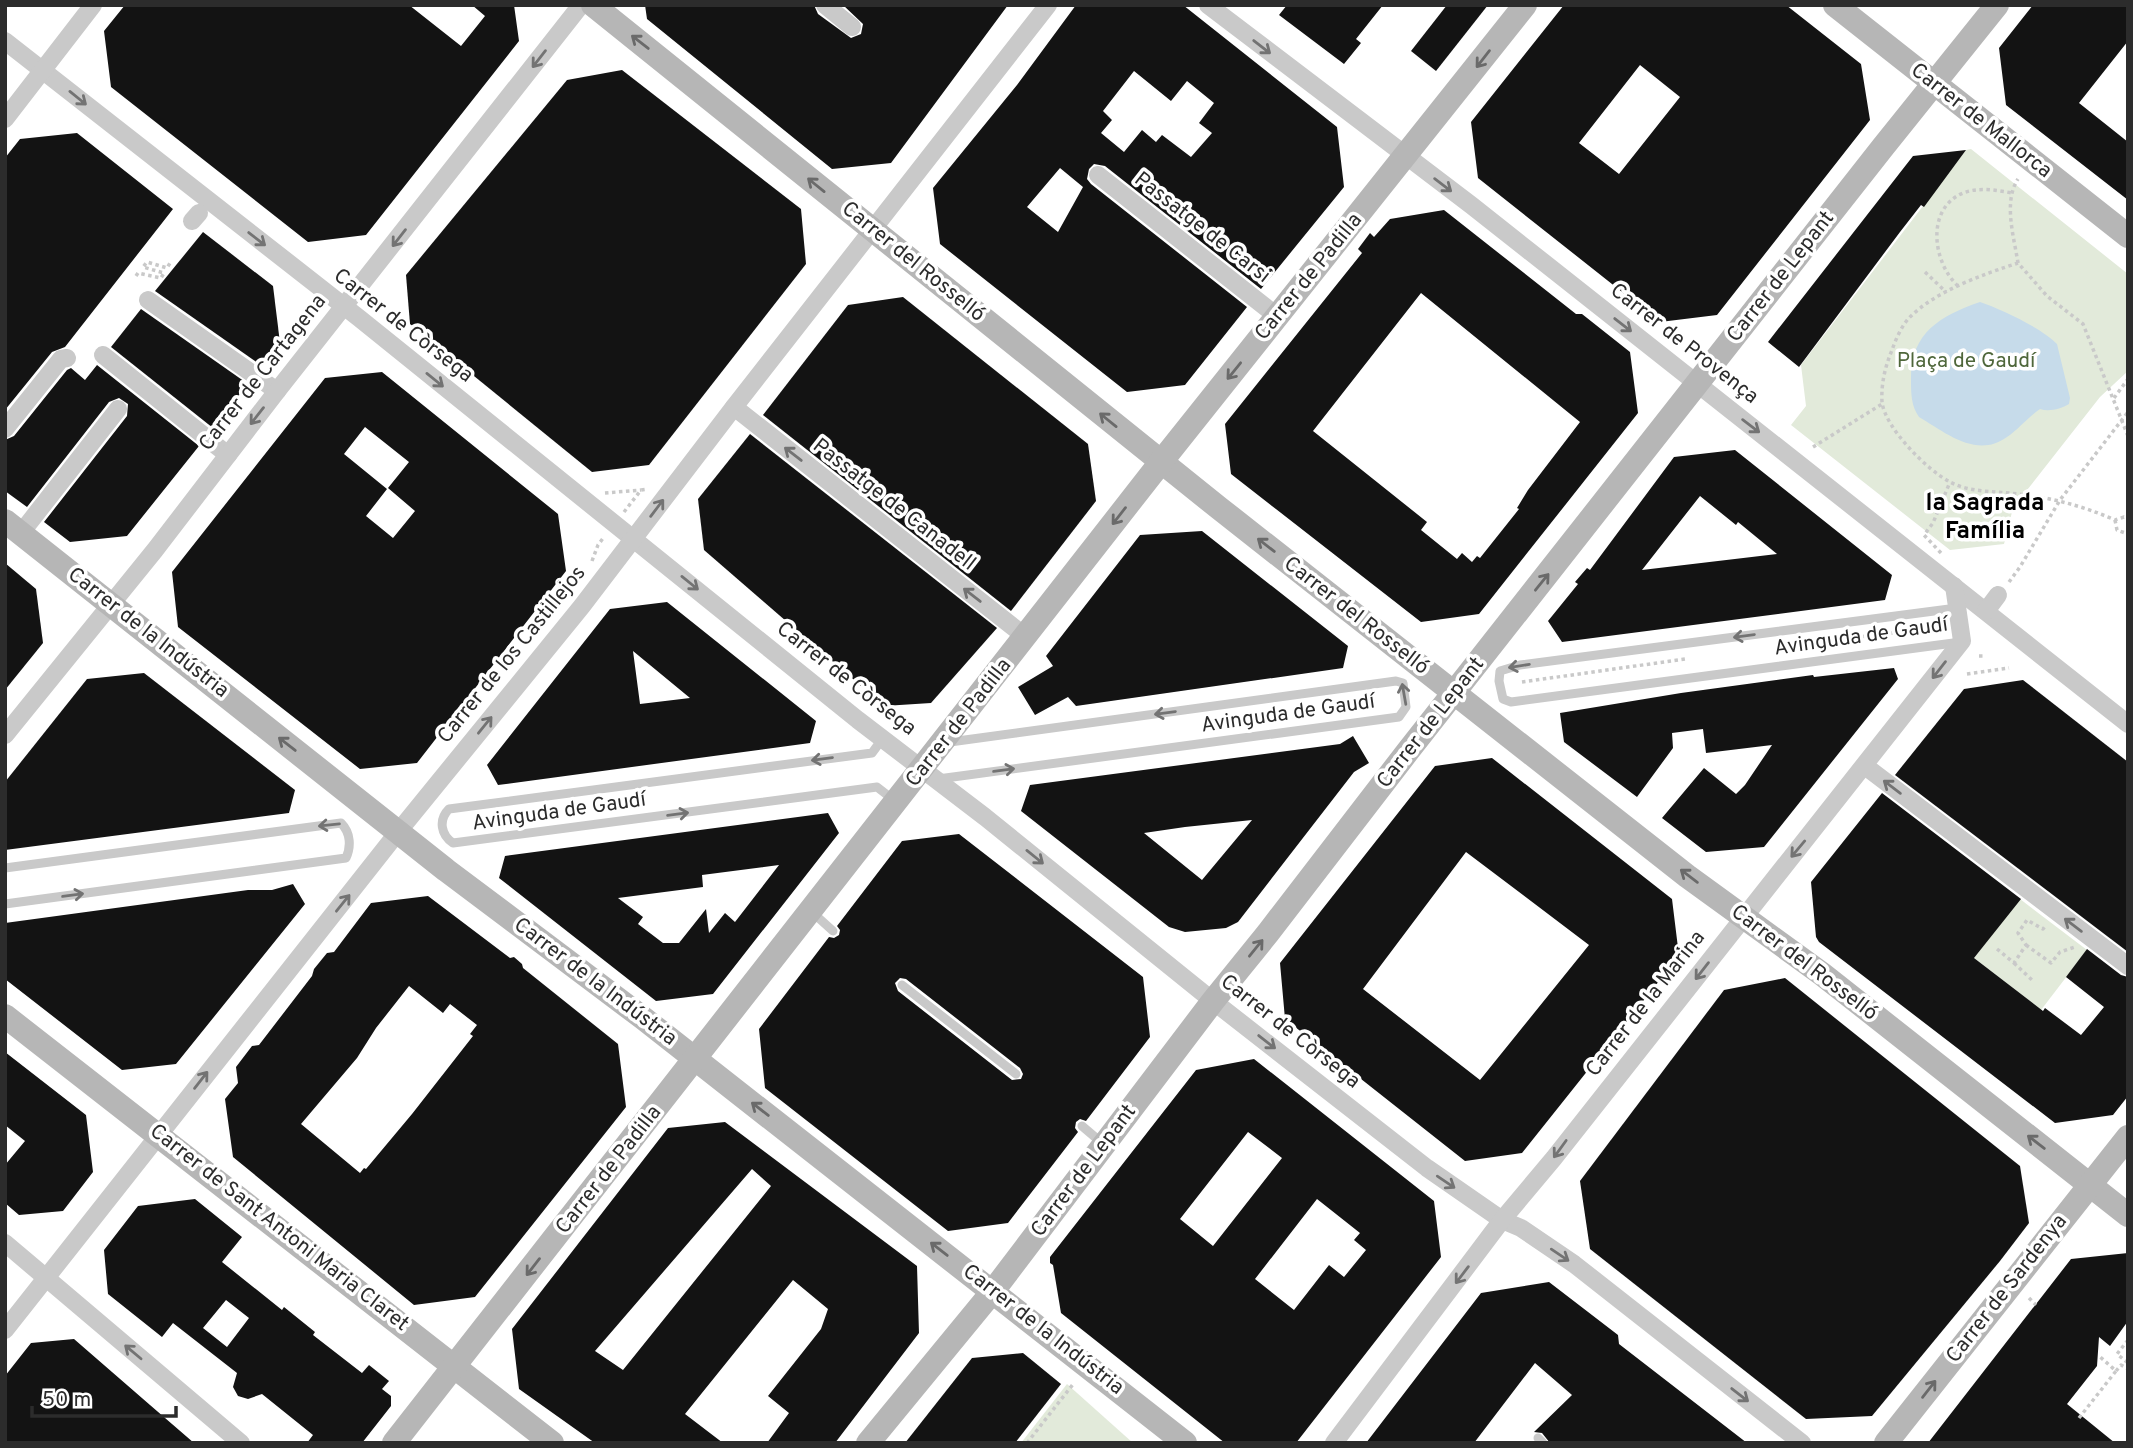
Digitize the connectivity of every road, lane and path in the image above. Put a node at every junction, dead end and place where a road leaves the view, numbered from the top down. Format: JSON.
{"nodes":[{"id":1,"x":93,"y":5,"type":"edge"},
{"id":2,"x":581,"y":5,"type":"edge"},
{"id":3,"x":593,"y":5,"type":"edge"},
{"id":4,"x":1048,"y":5,"type":"edge"},
{"id":5,"x":1208,"y":5,"type":"edge"},
{"id":6,"x":1525,"y":5,"type":"edge"},
{"id":7,"x":1997,"y":5,"type":"edge"},
{"id":8,"x":828,"y":6,"type":"edge"},
{"id":9,"x":1830,"y":9,"type":"edge"},
{"id":10,"x":852,"y":27,"type":"dead end"},
{"id":11,"x":5,"y":41,"type":"edge"},
{"id":12,"x":44,"y":70,"type":"junction"},
{"id":13,"x":1933,"y":84,"type":"junction"},
{"id":14,"x":5,"y":118,"type":"edge"},
{"id":15,"x":1405,"y":156,"type":"junction"},
{"id":16,"x":1098,"y":175,"type":"dead end"},
{"id":17,"x":2018,"y":179,"type":"dead end"},
{"id":18,"x":2011,"y":193,"type":"junction"},
{"id":19,"x":873,"y":230,"type":"junction"},
{"id":20,"x":2128,"y":236,"type":"edge"},
{"id":21,"x":170,"y":263,"type":"dead end"},
{"id":22,"x":2018,"y":263,"type":"junction"},
{"id":23,"x":1925,"y":272,"type":"dead end"},
{"id":24,"x":136,"y":276,"type":"dead end"},
{"id":25,"x":1959,"y":287,"type":"junction"},
{"id":26,"x":1946,"y":292,"type":"junction"},
{"id":27,"x":149,"y":300,"type":"dead end"},
{"id":28,"x":345,"y":307,"type":"junction"},
{"id":29,"x":1278,"y":317,"type":"junction"},
{"id":30,"x":103,"y":355,"type":"dead end"},
{"id":31,"x":67,"y":358,"type":"dead end"},
{"id":32,"x":2128,"y":379,"type":"edge"},
{"id":33,"x":1697,"y":384,"type":"junction"},
{"id":34,"x":277,"y":391,"type":"junction"},
{"id":35,"x":2114,"y":398,"type":"junction"},
{"id":36,"x":1882,"y":404,"type":"junction"},
{"id":37,"x":734,"y":407,"type":"junction"},
{"id":38,"x":118,"y":409,"type":"dead end"},
{"id":39,"x":2128,"y":412,"type":"edge"},
{"id":40,"x":2121,"y":419,"type":"junction"},
{"id":41,"x":5,"y":429,"type":"edge"},
{"id":42,"x":2128,"y":436,"type":"edge"},
{"id":43,"x":1814,"y":447,"type":"dead end"},
{"id":44,"x":228,"y":455,"type":"junction"},
{"id":45,"x":1161,"y":463,"type":"junction"},
{"id":46,"x":1950,"y":482,"type":"junction"},
{"id":47,"x":2060,"y":500,"type":"junction"},
{"id":48,"x":2128,"y":518,"type":"edge"},
{"id":49,"x":2115,"y":520,"type":"junction"},
{"id":50,"x":13,"y":527,"type":"edge"},
{"id":51,"x":2128,"y":534,"type":"edge"},
{"id":52,"x":634,"y":538,"type":"junction"},
{"id":53,"x":1938,"y":557,"type":"dead end"},
{"id":54,"x":2020,"y":567,"type":"dead end"},
{"id":55,"x":1954,"y":586,"type":"junction"},
{"id":56,"x":1998,"y":595,"type":"dead end"},
{"id":57,"x":112,"y":604,"type":"junction"},
{"id":58,"x":1958,"y":608,"type":"junction"},
{"id":59,"x":1986,"y":611,"type":"junction"},
{"id":60,"x":1916,"y":630,"type":"dead end"},
{"id":61,"x":1026,"y":637,"type":"junction"},
{"id":62,"x":1962,"y":641,"type":"junction"},
{"id":63,"x":1781,"y":647,"type":"dead end"},
{"id":64,"x":1686,"y":659,"type":"dead end"},
{"id":65,"x":2009,"y":668,"type":"dead end"},
{"id":66,"x":1967,"y":674,"type":"dead end"},
{"id":67,"x":1522,"y":682,"type":"dead end"},
{"id":68,"x":1454,"y":694,"type":"junction"},
{"id":69,"x":2128,"y":724,"type":"edge"},
{"id":70,"x":5,"y":734,"type":"edge"},
{"id":71,"x":883,"y":738,"type":"junction"},
{"id":72,"x":944,"y":743,"type":"junction"},
{"id":73,"x":1865,"y":766,"type":"junction"},
{"id":74,"x":930,"y":774,"type":"junction"},
{"id":75,"x":896,"y":803,"type":"junction"},
{"id":76,"x":398,"y":832,"type":"junction"},
{"id":77,"x":5,"y":868,"type":"edge"},
{"id":78,"x":5,"y":904,"type":"edge"},
{"id":79,"x":812,"y":912,"type":"junction"},
{"id":80,"x":1744,"y":917,"type":"junction"},
{"id":81,"x":2052,"y":919,"type":"dead end"},
{"id":82,"x":833,"y":931,"type":"dead end"},
{"id":83,"x":2085,"y":944,"type":"dead end"},
{"id":84,"x":2026,"y":945,"type":"junction"},
{"id":85,"x":1997,"y":949,"type":"dead end"},
{"id":86,"x":2014,"y":963,"type":"junction"},
{"id":87,"x":2128,"y":966,"type":"edge"},
{"id":88,"x":2033,"y":981,"type":"dead end"},
{"id":89,"x":902,"y":985,"type":"dead end"},
{"id":90,"x":1213,"y":1000,"type":"junction"},
{"id":91,"x":5,"y":1016,"type":"edge"},
{"id":92,"x":696,"y":1060,"type":"junction"},
{"id":93,"x":1016,"y":1074,"type":"dead end"},
{"id":94,"x":1083,"y":1126,"type":"dead end"},
{"id":95,"x":159,"y":1134,"type":"junction"},
{"id":96,"x":2128,"y":1137,"type":"edge"},
{"id":97,"x":1104,"y":1144,"type":"junction"},
{"id":98,"x":2090,"y":1184,"type":"junction"},
{"id":99,"x":2128,"y":1215,"type":"edge"},
{"id":100,"x":1503,"y":1220,"type":"junction"},
{"id":101,"x":5,"y":1243,"type":"edge"},
{"id":102,"x":46,"y":1278,"type":"junction"},
{"id":103,"x":993,"y":1291,"type":"junction"},
{"id":104,"x":2029,"y":1298,"type":"dead end"},
{"id":105,"x":2036,"y":1305,"type":"dead end"},
{"id":106,"x":5,"y":1330,"type":"edge"},
{"id":107,"x":2128,"y":1340,"type":"edge"},
{"id":108,"x":2098,"y":1355,"type":"dead end"},
{"id":109,"x":2128,"y":1363,"type":"edge"},
{"id":110,"x":455,"y":1366,"type":"junction"},
{"id":111,"x":2128,"y":1369,"type":"edge"},
{"id":112,"x":2116,"y":1371,"type":"junction"},
{"id":113,"x":1074,"y":1383,"type":"dead end"},
{"id":114,"x":2080,"y":1418,"type":"dead end"},
{"id":115,"x":238,"y":1442,"type":"edge"},
{"id":116,"x":394,"y":1443,"type":"edge"},
{"id":117,"x":552,"y":1443,"type":"edge"},
{"id":118,"x":868,"y":1443,"type":"edge"},
{"id":119,"x":1027,"y":1443,"type":"edge"},
{"id":120,"x":1185,"y":1443,"type":"edge"},
{"id":121,"x":1334,"y":1443,"type":"edge"},
{"id":122,"x":1802,"y":1443,"type":"edge"},
{"id":123,"x":1886,"y":1443,"type":"edge"}],
"edges":[{"from":1,"to":12,"type":"street"},
{"from":2,"to":28,"type":"street","name":"Carrer de Cartagena","one_way":true},
{"from":19,"to":3,"type":"main road","name":"Carrer del Rosselló","one_way":true},
{"from":4,"to":19,"type":"street","name":"Carrer de los Castillejos"},
{"from":5,"to":15,"type":"street","name":"Carrer de Provença","one_way":true},
{"from":6,"to":15,"type":"main road","name":"Carrer de Padilla","one_way":true},
{"from":7,"to":13,"type":"main road","name":"Carrer de Lepant"},
{"from":8,"to":10,"type":"street"},
{"from":9,"to":13,"type":"main road","name":"Carrer de Mallorca"},
{"from":11,"to":12,"type":"street","name":"Carrer de Còrsega"},
{"from":12,"to":14,"type":"street"},
{"from":12,"to":28,"type":"street","name":"Carrer de Còrsega","one_way":true},
{"from":13,"to":20,"type":"main road","name":"Carrer de Mallorca"},
{"from":13,"to":33,"type":"main road","name":"Carrer de Lepant"},
{"from":15,"to":29,"type":"main road","name":"Carrer de Padilla"},
{"from":15,"to":33,"type":"street","name":"Carrer de Provença","one_way":true},
{"from":16,"to":29,"type":"street","name":"Passatge de Carsi"},
{"from":17,"to":18,"type":"path"},
{"from":18,"to":22,"type":"path"},
{"from":18,"to":25,"type":"path"},
{"from":19,"to":37,"type":"street","name":"Carrer de los Castillejos"},
{"from":45,"to":19,"type":"main road","name":"Carrer del Rosselló","one_way":true},
{"from":21,"to":24,"type":"path"},
{"from":22,"to":25,"type":"path"},
{"from":22,"to":35,"type":"path"},
{"from":23,"to":26,"type":"path"},
{"from":25,"to":26,"type":"path"},
{"from":26,"to":36,"type":"path"},
{"from":27,"to":34,"type":"street"},
{"from":28,"to":34,"type":"street","name":"Carrer de Cartagena"},
{"from":28,"to":52,"type":"street","name":"Carrer de Còrsega","one_way":true},
{"from":29,"to":45,"type":"main road","name":"Carrer de Padilla","one_way":true},
{"from":30,"to":44,"type":"street"},
{"from":31,"to":41,"type":"street"},
{"from":32,"to":35,"type":"path"},
{"from":33,"to":55,"type":"street","name":"Carrer de Provença","one_way":true},
{"from":68,"to":33,"type":"main road","name":"Carrer de Lepant","one_way":true},
{"from":34,"to":44,"type":"street","name":"Carrer de Cartagena","one_way":true},
{"from":35,"to":40,"type":"path"},
{"from":36,"to":43,"type":"path"},
{"from":36,"to":46,"type":"path"},
{"from":52,"to":37,"type":"street","name":"Carrer de los Castillejos","one_way":true},
{"from":61,"to":37,"type":"street","name":"Passatge de Canadell","one_way":true},
{"from":38,"to":50,"type":"street"},
{"from":39,"to":40,"type":"path"},
{"from":40,"to":42,"type":"path"},
{"from":40,"to":47,"type":"path"},
{"from":44,"to":57,"type":"street","name":"Carrer de Cartagena"},
{"from":45,"to":61,"type":"main road","name":"Carrer de Padilla","one_way":true},
{"from":68,"to":45,"type":"main road","name":"Carrer del Rosselló","one_way":true},
{"from":46,"to":47,"type":"path"},
{"from":46,"to":53,"type":"path"},
{"from":47,"to":49,"type":"path"},
{"from":47,"to":54,"type":"path"},
{"from":48,"to":49,"type":"path"},
{"from":49,"to":51,"type":"path"},
{"from":50,"to":57,"type":"main road","name":"Carrer de la Indústria"},
{"from":52,"to":71,"type":"street","name":"Carrer de Còrsega","one_way":true},
{"from":76,"to":52,"type":"street","name":"Carrer de los Castillejos","one_way":true},
{"from":55,"to":58,"type":"street"},
{"from":55,"to":59,"type":"street","name":"Carrer de Provença"},
{"from":56,"to":59,"type":"street"},
{"from":57,"to":70,"type":"street","name":"Carrer de Cartagena"},
{"from":76,"to":57,"type":"main road","name":"Carrer de la Indústria","one_way":true},
{"from":58,"to":62,"type":"street"},
{"from":58,"to":62,"type":"lane","name":"Avinguda de Gaudí","one_way":true},
{"from":59,"to":69,"type":"street","name":"Carrer de Provença"},
{"from":60,"to":63,"type":"path","name":"Avinguda de Gaudí"},
{"from":61,"to":72,"type":"main road","name":"Carrer de Padilla"},
{"from":62,"to":73,"type":"street","name":"Carrer de la Marina","one_way":true},
{"from":64,"to":67,"type":"path"},
{"from":65,"to":66,"type":"path"},
{"from":80,"to":68,"type":"main road","name":"Carrer del Rosselló","one_way":true},
{"from":90,"to":68,"type":"main road","name":"Carrer de Lepant","one_way":true},
{"from":71,"to":74,"type":"street","name":"Carrer de Còrsega"},
{"from":71,"to":75,"type":"lane","name":"Avinguda de Gaudí","one_way":true},
{"from":72,"to":74,"type":"main road","name":"Carrer de Padilla"},
{"from":74,"to":72,"type":"lane","name":"Avinguda de Gaudí","one_way":true},
{"from":73,"to":80,"type":"street","name":"Carrer de la Marina","one_way":true},
{"from":87,"to":73,"type":"street","one_way":true},
{"from":74,"to":75,"type":"main road","name":"Carrer de Padilla"},
{"from":74,"to":90,"type":"street","name":"Carrer de Còrsega","one_way":true},
{"from":75,"to":79,"type":"main road","name":"Carrer de Padilla"},
{"from":76,"to":92,"type":"main road","name":"Carrer de la Indústria"},
{"from":95,"to":76,"type":"street","name":"Carrer de los Castillejos","one_way":true},
{"from":78,"to":77,"type":"lane","one_way":true},
{"from":79,"to":82,"type":"lane"},
{"from":79,"to":92,"type":"main road","name":"Carrer de Padilla"},
{"from":98,"to":80,"type":"main road","name":"Carrer del Rosselló","one_way":true},
{"from":80,"to":100,"type":"street","name":"Carrer de la Marina","one_way":true},
{"from":81,"to":84,"type":"path"},
{"from":83,"to":84,"type":"path"},
{"from":84,"to":86,"type":"path"},
{"from":85,"to":86,"type":"path"},
{"from":86,"to":88,"type":"path"},
{"from":89,"to":93,"type":"lane"},
{"from":90,"to":97,"type":"main road","name":"Carrer de Lepant"},
{"from":90,"to":100,"type":"street","name":"Carrer de Còrsega","one_way":true},
{"from":91,"to":95,"type":"main road","name":"Carrer de Sant Antoni Maria Claret"},
{"from":103,"to":92,"type":"main road","name":"Carrer de la Indústria","one_way":true},
{"from":92,"to":110,"type":"main road","name":"Carrer de Padilla","one_way":true},
{"from":94,"to":97,"type":"lane"},
{"from":95,"to":102,"type":"street","name":"Carrer de los Castillejos"},
{"from":95,"to":110,"type":"main road","name":"Carrer de Sant Antoni Maria Claret"},
{"from":96,"to":98,"type":"main road","name":"Carrer de Sardenya"},
{"from":97,"to":103,"type":"main road","name":"Carrer de Lepant"},
{"from":98,"to":99,"type":"main road","name":"Carrer del Rosselló"},
{"from":123,"to":98,"type":"main road","name":"Carrer de Sardenya","one_way":true},
{"from":100,"to":121,"type":"street","name":"Carrer de la Marina","one_way":true},
{"from":100,"to":122,"type":"street","name":"Carrer de Còrsega","one_way":true},
{"from":101,"to":102,"type":"street"},
{"from":102,"to":106,"type":"street","name":"Carrer de los Castillejos"},
{"from":115,"to":102,"type":"street","one_way":true},
{"from":103,"to":118,"type":"main road","name":"Carrer de Lepant"},
{"from":103,"to":120,"type":"main road","name":"Carrer de la Indústria"},
{"from":104,"to":105,"type":"path"},
{"from":107,"to":109,"type":"path"},
{"from":108,"to":112,"type":"path"},
{"from":110,"to":116,"type":"main road","name":"Carrer de Padilla"},
{"from":110,"to":117,"type":"main road","name":"Carrer de Sant Antoni Maria Claret"},
{"from":111,"to":112,"type":"path"},
{"from":112,"to":114,"type":"path"},
{"from":113,"to":119,"type":"path"}]}
